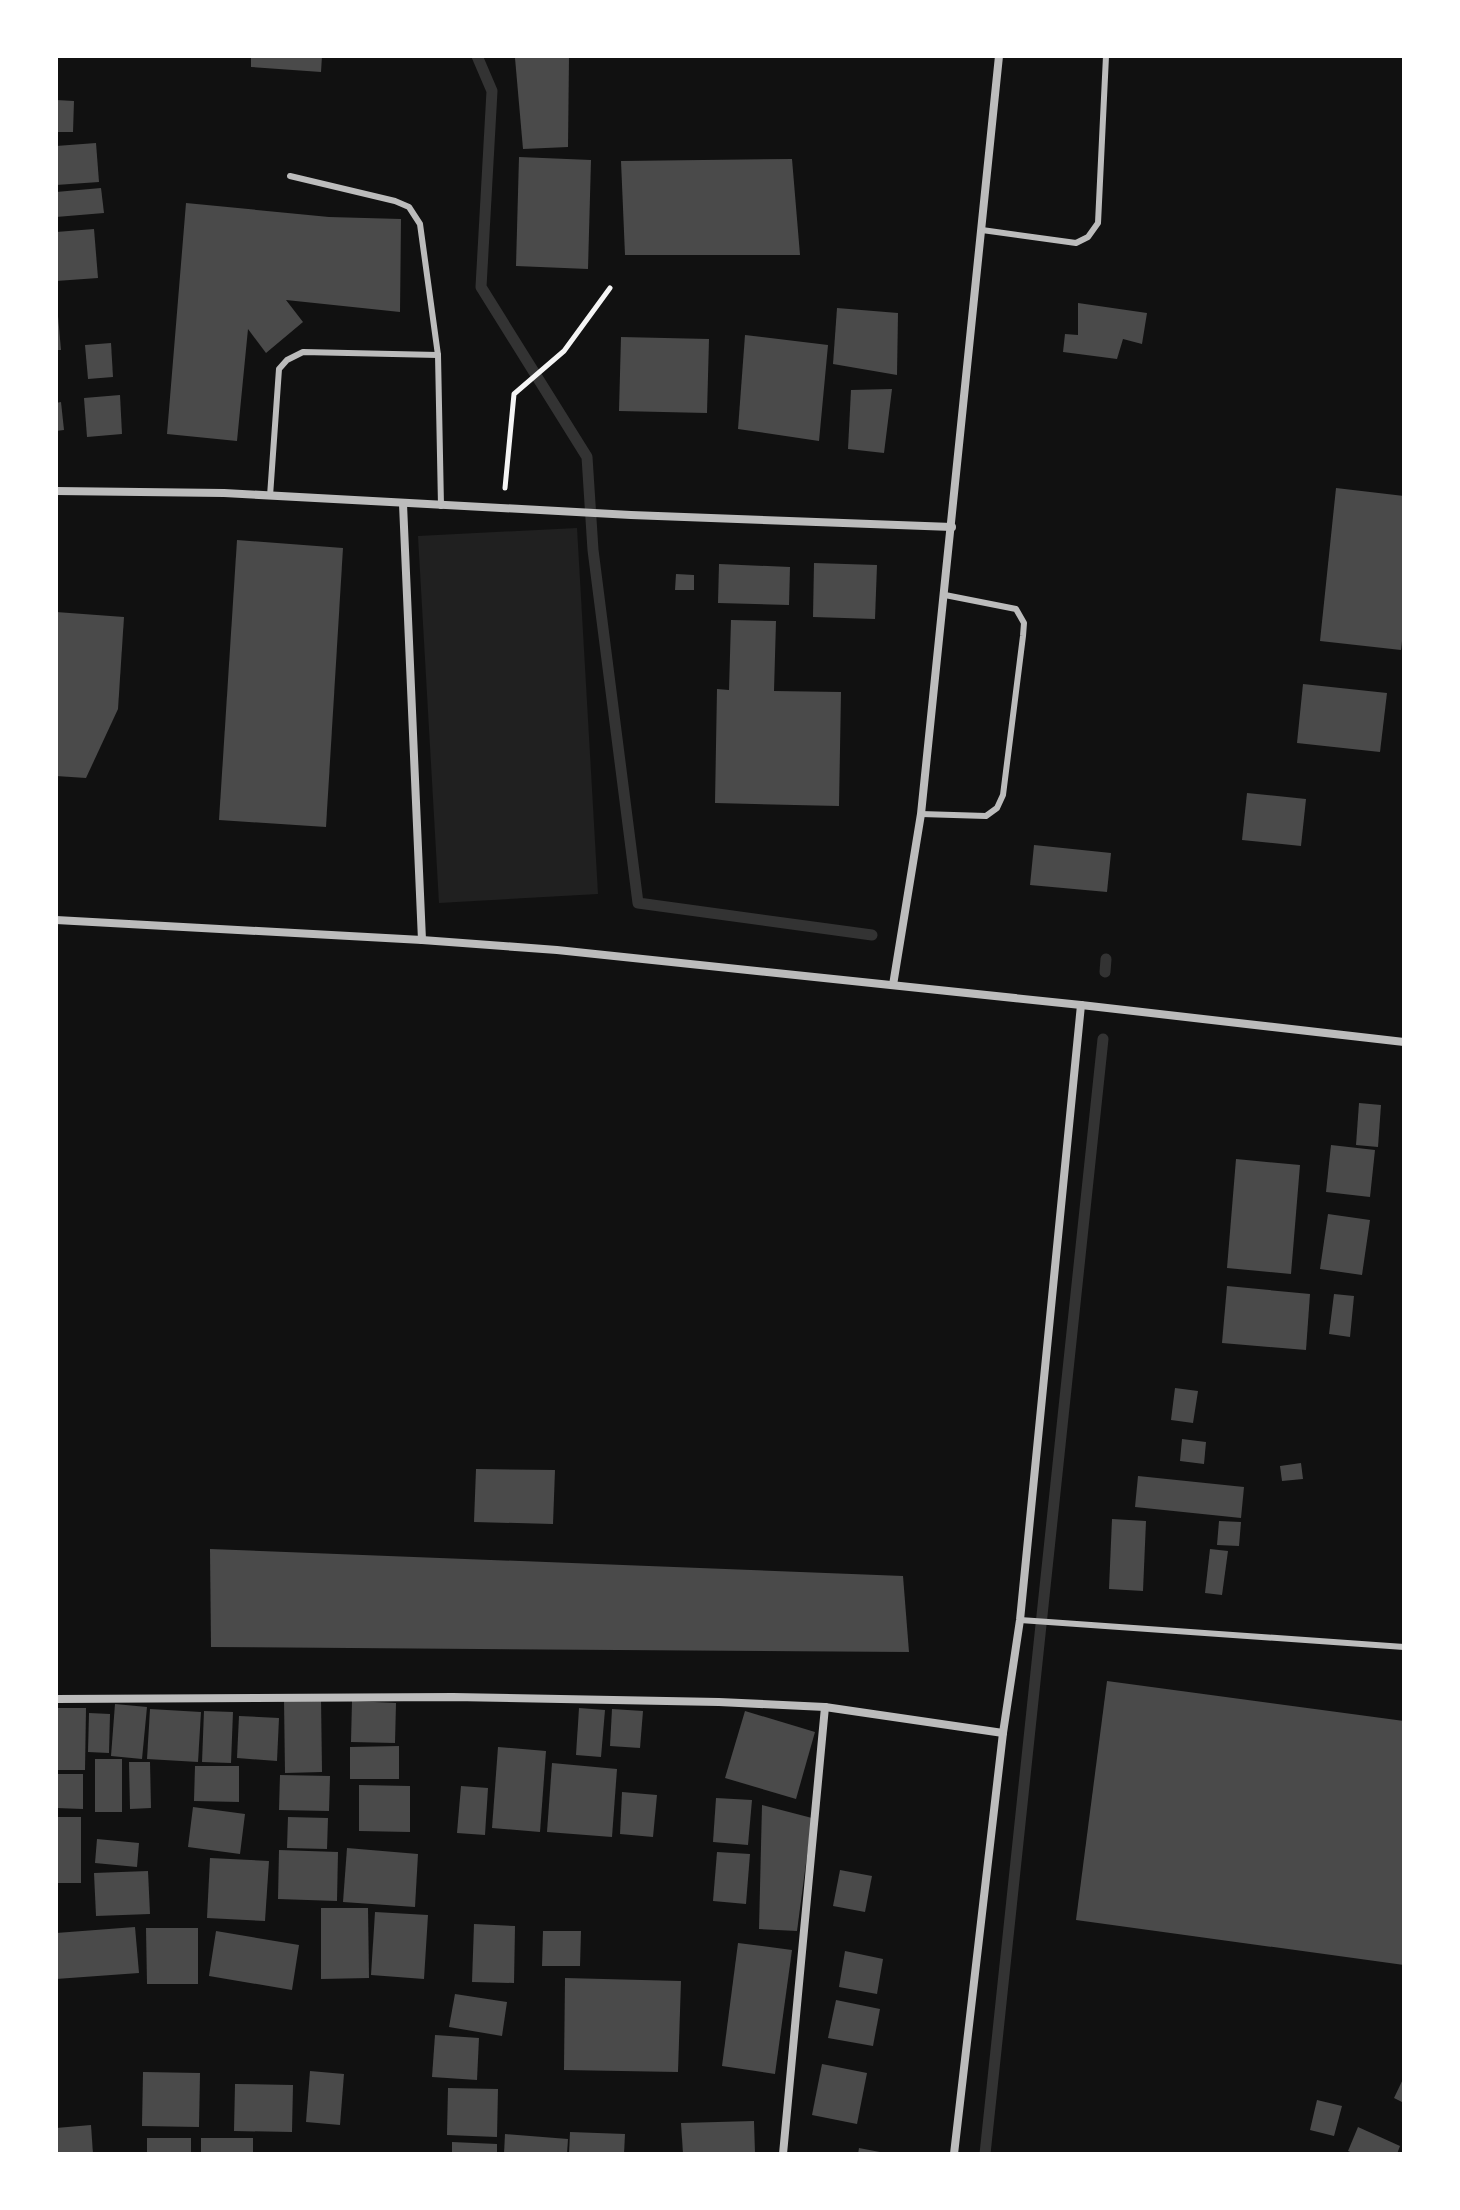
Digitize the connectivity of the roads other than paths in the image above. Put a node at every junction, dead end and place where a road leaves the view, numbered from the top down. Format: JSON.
{"nodes":[{"id":1,"x":999,"y":56,"type":"edge"},
{"id":2,"x":1106,"y":56,"type":"edge"},
{"id":3,"x":290,"y":176,"type":"dead end"},
{"id":4,"x":982,"y":230,"type":"junction"},
{"id":5,"x":438,"y":355,"type":"junction"},
{"id":6,"x":56,"y":491,"type":"edge"},
{"id":7,"x":270,"y":496,"type":"junction"},
{"id":8,"x":403,"y":504,"type":"junction"},
{"id":9,"x":441,"y":506,"type":"junction"},
{"id":10,"x":952,"y":527,"type":"junction"},
{"id":11,"x":945,"y":595,"type":"junction"},
{"id":12,"x":921,"y":814,"type":"junction"},
{"id":13,"x":56,"y":920,"type":"edge"},
{"id":14,"x":422,"y":940,"type":"junction"},
{"id":15,"x":893,"y":985,"type":"junction"},
{"id":16,"x":1081,"y":1005,"type":"junction"},
{"id":17,"x":1404,"y":1042,"type":"edge"},
{"id":18,"x":1020,"y":1620,"type":"junction"},
{"id":19,"x":1404,"y":1647,"type":"edge"},
{"id":20,"x":56,"y":1699,"type":"edge"},
{"id":21,"x":825,"y":1707,"type":"junction"},
{"id":22,"x":1003,"y":1733,"type":"junction"},
{"id":23,"x":783,"y":2154,"type":"edge"},
{"id":24,"x":954,"y":2154,"type":"edge"}],
"edges":[{"from":1,"to":4,"type":"street"},
{"from":2,"to":4,"type":"lane"},
{"from":3,"to":5,"type":"lane"},
{"from":4,"to":10,"type":"street"},
{"from":5,"to":7,"type":"lane"},
{"from":5,"to":9,"type":"lane"},
{"from":6,"to":7,"type":"street"},
{"from":7,"to":8,"type":"street"},
{"from":8,"to":9,"type":"street"},
{"from":8,"to":14,"type":"street"},
{"from":9,"to":10,"type":"street"},
{"from":10,"to":11,"type":"street"},
{"from":11,"to":12,"type":"street"},
{"from":11,"to":12,"type":"lane"},
{"from":12,"to":15,"type":"street"},
{"from":13,"to":14,"type":"street"},
{"from":14,"to":15,"type":"street"},
{"from":15,"to":16,"type":"street"},
{"from":16,"to":17,"type":"street"},
{"from":16,"to":18,"type":"street"},
{"from":18,"to":19,"type":"lane"},
{"from":18,"to":22,"type":"street"},
{"from":20,"to":21,"type":"street"},
{"from":21,"to":22,"type":"street"},
{"from":21,"to":23,"type":"street"},
{"from":22,"to":24,"type":"street"}]}
